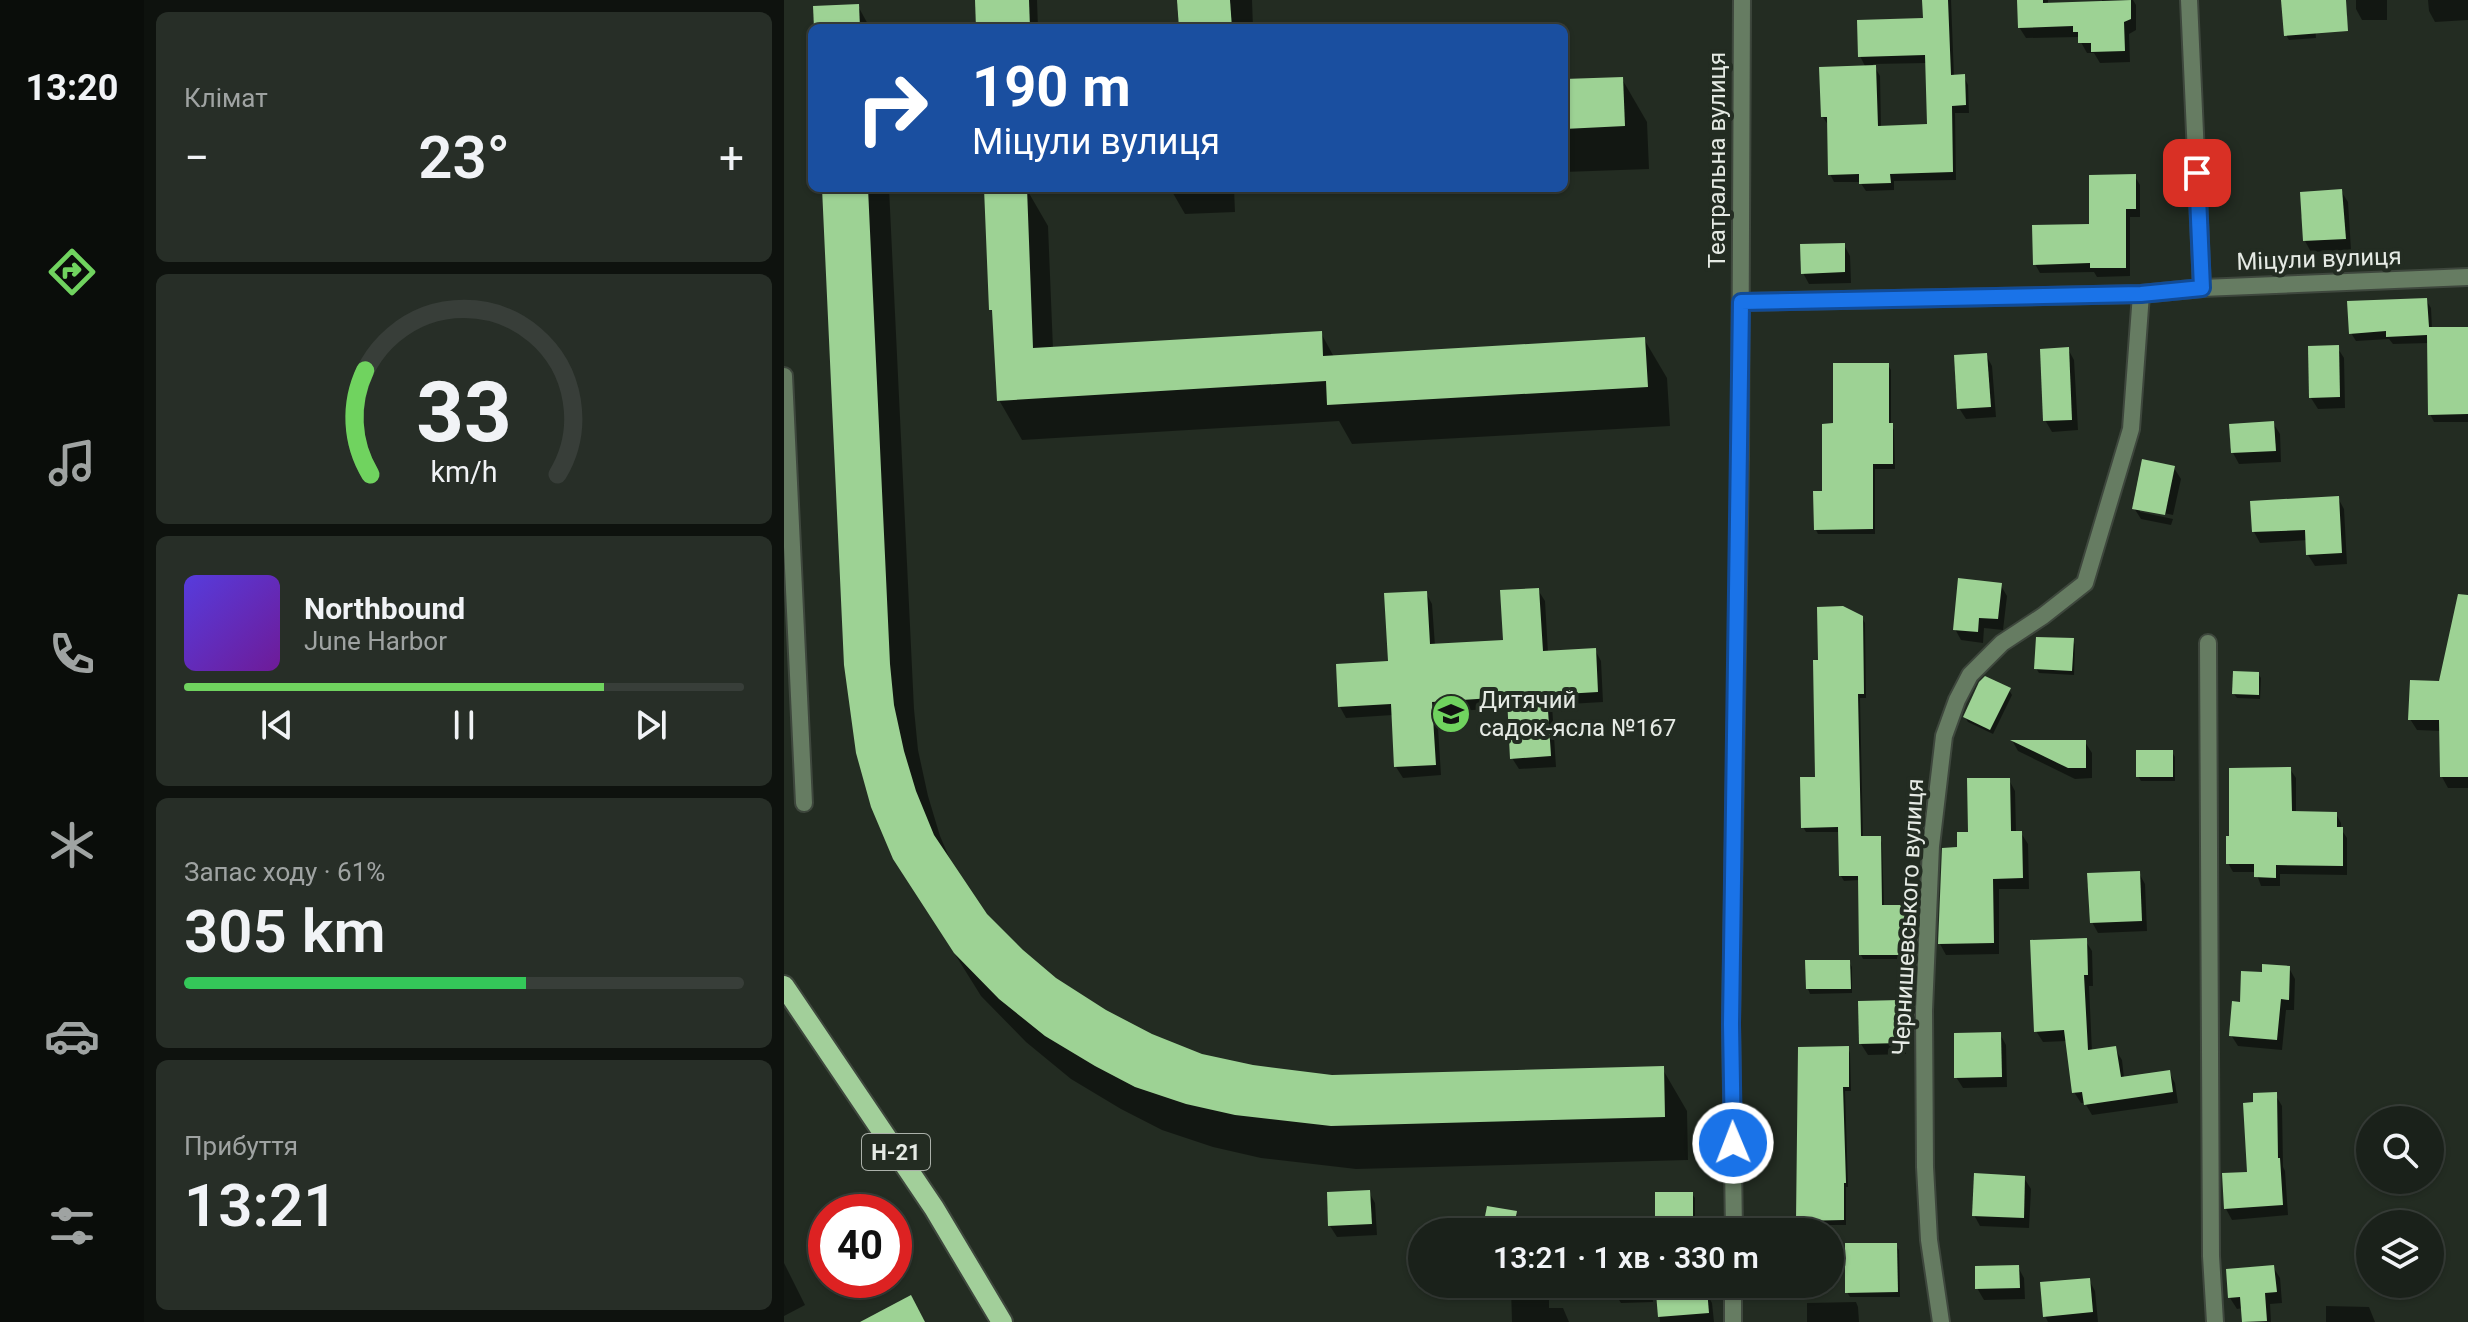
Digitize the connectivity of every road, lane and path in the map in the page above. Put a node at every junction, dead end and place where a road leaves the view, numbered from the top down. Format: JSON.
{"nodes":[{"id":1,"x":1742,"y":0,"type":"edge"},
{"id":2,"x":2189,"y":0,"type":"edge"},
{"id":3,"x":2468,"y":277,"type":"edge"},
{"id":4,"x":2202,"y":288,"type":"junction"},
{"id":5,"x":2141,"y":294,"type":"junction"},
{"id":6,"x":1741,"y":302,"type":"junction"},
{"id":7,"x":784,"y":376,"type":"edge"},
{"id":8,"x":2208,"y":643,"type":"dead end"},
{"id":9,"x":804,"y":803,"type":"dead end"},
{"id":10,"x":784,"y":986,"type":"edge"},
{"id":11,"x":1734,"y":1218,"type":"edge"},
{"id":12,"x":1733,"y":1298,"type":"edge"},
{"id":13,"x":1002,"y":1322,"type":"edge"},
{"id":14,"x":1733,"y":1322,"type":"edge"},
{"id":15,"x":1941,"y":1322,"type":"edge"},
{"id":16,"x":2215,"y":1322,"type":"edge"}],
"edges":[{"from":1,"to":6,"type":"street","name":"Театральна вулиця"},
{"from":2,"to":4,"type":"street"},
{"from":3,"to":4,"type":"street","name":"Міцули вулиця"},
{"from":4,"to":5,"type":"street","name":"Міцули вулиця"},
{"from":5,"to":6,"type":"street","name":"Міцули вулиця"},
{"from":5,"to":15,"type":"street","name":"Чернишевського вулиця"},
{"from":6,"to":11,"type":"street","name":"Театральна вулиця"},
{"from":7,"to":9,"type":"street"},
{"from":8,"to":16,"type":"street"},
{"from":10,"to":13,"type":"main road","number":"Н-21"},
{"from":12,"to":14,"type":"street"}]}
